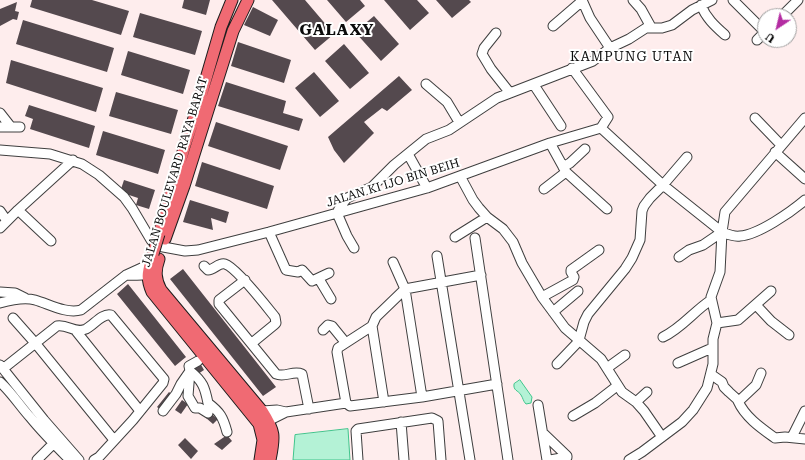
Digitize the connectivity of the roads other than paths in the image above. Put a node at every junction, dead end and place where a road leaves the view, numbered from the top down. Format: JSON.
{"nodes":[{"id":1,"x":232,"y":0,"type":"edge"},
{"id":2,"x":248,"y":0,"type":"edge"},
{"id":3,"x":633,"y":0,"type":"edge"},
{"id":4,"x":712,"y":0,"type":"edge"},
{"id":5,"x":733,"y":0,"type":"edge"},
{"id":6,"x":798,"y":0,"type":"edge"},
{"id":7,"x":582,"y":1,"type":"edge"},
{"id":8,"x":701,"y":5,"type":"junction"},
{"id":9,"x":790,"y":8,"type":"edge"},
{"id":10,"x":757,"y":24,"type":"edge"},
{"id":11,"x":553,"y":26,"type":"dead end"},
{"id":12,"x":651,"y":28,"type":"junction"},
{"id":13,"x":496,"y":33,"type":"dead end"},
{"id":14,"x":725,"y":35,"type":"dead end"},
{"id":15,"x":610,"y":48,"type":"junction"},
{"id":16,"x":572,"y":68,"type":"junction"},
{"id":17,"x":426,"y":84,"type":"dead end"},
{"id":18,"x":534,"y":84,"type":"junction"},
{"id":19,"x":510,"y":93,"type":"junction"},
{"id":20,"x":203,"y":108,"type":"junction"},
{"id":21,"x":0,"y":114,"type":"edge"},
{"id":22,"x":756,"y":118,"type":"dead end"},
{"id":23,"x":805,"y":118,"type":"edge"},
{"id":24,"x":459,"y":122,"type":"junction"},
{"id":25,"x":0,"y":126,"type":"edge"},
{"id":26,"x":561,"y":126,"type":"dead end"},
{"id":27,"x":601,"y":128,"type":"junction"},
{"id":28,"x":550,"y":143,"type":"junction"},
{"id":29,"x":781,"y":145,"type":"junction"},
{"id":30,"x":585,"y":149,"type":"dead end"},
{"id":31,"x":0,"y":150,"type":"edge"},
{"id":32,"x":774,"y":152,"type":"junction"},
{"id":33,"x":408,"y":154,"type":"junction"},
{"id":34,"x":687,"y":157,"type":"dead end"},
{"id":35,"x":73,"y":160,"type":"junction"},
{"id":36,"x":565,"y":169,"type":"junction"},
{"id":37,"x":460,"y":176,"type":"junction"},
{"id":38,"x":805,"y":179,"type":"edge"},
{"id":39,"x":664,"y":185,"type":"junction"},
{"id":40,"x":427,"y":188,"type":"junction"},
{"id":41,"x":544,"y":189,"type":"dead end"},
{"id":42,"x":805,"y":200,"type":"edge"},
{"id":43,"x":606,"y":209,"type":"dead end"},
{"id":44,"x":18,"y":210,"type":"junction"},
{"id":45,"x":0,"y":211,"type":"edge"},
{"id":46,"x":337,"y":213,"type":"junction"},
{"id":47,"x":487,"y":217,"type":"junction"},
{"id":48,"x":7,"y":221,"type":"junction"},
{"id":49,"x":0,"y":228,"type":"edge"},
{"id":50,"x":269,"y":232,"type":"junction"},
{"id":51,"x":722,"y":232,"type":"junction"},
{"id":52,"x":455,"y":236,"type":"dead end"},
{"id":53,"x":475,"y":238,"type":"dead end"},
{"id":54,"x":51,"y":241,"type":"dead end"},
{"id":55,"x":354,"y":248,"type":"dead end"},
{"id":56,"x":598,"y":250,"type":"dead end"},
{"id":57,"x":437,"y":256,"type":"dead end"},
{"id":58,"x":679,"y":257,"type":"dead end"},
{"id":59,"x":393,"y":262,"type":"dead end"},
{"id":60,"x":153,"y":264,"type":"junction"},
{"id":61,"x":204,"y":266,"type":"dead end"},
{"id":62,"x":329,"y":273,"type":"dead end"},
{"id":63,"x":481,"y":274,"type":"junction"},
{"id":64,"x":319,"y":279,"type":"junction"},
{"id":65,"x":244,"y":280,"type":"junction"},
{"id":66,"x":442,"y":282,"type":"junction"},
{"id":67,"x":405,"y":289,"type":"junction"},
{"id":68,"x":578,"y":291,"type":"dead end"},
{"id":69,"x":771,"y":291,"type":"dead end"},
{"id":70,"x":0,"y":292,"type":"edge"},
{"id":71,"x":542,"y":297,"type":"junction"},
{"id":72,"x":24,"y":298,"type":"junction"},
{"id":73,"x":331,"y":299,"type":"dead end"},
{"id":74,"x":711,"y":300,"type":"junction"},
{"id":75,"x":0,"y":303,"type":"edge"},
{"id":76,"x":756,"y":305,"type":"junction"},
{"id":77,"x":553,"y":312,"type":"junction"},
{"id":78,"x":13,"y":318,"type":"dead end"},
{"id":79,"x":717,"y":323,"type":"junction"},
{"id":80,"x":372,"y":326,"type":"junction"},
{"id":81,"x":323,"y":330,"type":"dead end"},
{"id":82,"x":76,"y":331,"type":"junction"},
{"id":83,"x":790,"y":335,"type":"dead end"},
{"id":84,"x":663,"y":337,"type":"dead end"},
{"id":85,"x":579,"y":340,"type":"junction"},
{"id":86,"x":198,"y":341,"type":"junction"},
{"id":87,"x":345,"y":342,"type":"junction"},
{"id":88,"x":252,"y":343,"type":"junction"},
{"id":89,"x":36,"y":344,"type":"junction"},
{"id":90,"x":712,"y":348,"type":"junction"},
{"id":91,"x":625,"y":355,"type":"dead end"},
{"id":92,"x":198,"y":361,"type":"dead end"},
{"id":93,"x":678,"y":363,"type":"dead end"},
{"id":94,"x":557,"y":364,"type":"dead end"},
{"id":95,"x":2,"y":366,"type":"edge"},
{"id":96,"x":607,"y":368,"type":"junction"},
{"id":97,"x":190,"y":371,"type":"junction"},
{"id":98,"x":761,"y":373,"type":"dead end"},
{"id":99,"x":712,"y":374,"type":"junction"},
{"id":100,"x":0,"y":382,"type":"edge"},
{"id":101,"x":497,"y":384,"type":"junction"},
{"id":102,"x":617,"y":386,"type":"junction"},
{"id":103,"x":459,"y":390,"type":"junction"},
{"id":104,"x":647,"y":392,"type":"dead end"},
{"id":105,"x":176,"y":394,"type":"junction"},
{"id":106,"x":188,"y":396,"type":"junction"},
{"id":107,"x":422,"y":397,"type":"junction"},
{"id":108,"x":738,"y":401,"type":"junction"},
{"id":109,"x":384,"y":402,"type":"junction"},
{"id":110,"x":636,"y":402,"type":"junction"},
{"id":111,"x":346,"y":403,"type":"junction"},
{"id":112,"x":538,"y":405,"type":"dead end"},
{"id":113,"x":309,"y":409,"type":"junction"},
{"id":114,"x":140,"y":411,"type":"junction"},
{"id":115,"x":163,"y":411,"type":"dead end"},
{"id":116,"x":262,"y":411,"type":"junction"},
{"id":117,"x":805,"y":411,"type":"edge"},
{"id":118,"x":286,"y":412,"type":"junction"},
{"id":119,"x":208,"y":413,"type":"dead end"},
{"id":120,"x":573,"y":416,"type":"dead end"},
{"id":121,"x":268,"y":421,"type":"junction"},
{"id":122,"x":401,"y":422,"type":"junction"},
{"id":123,"x":227,"y":432,"type":"dead end"},
{"id":124,"x":543,"y":433,"type":"junction"},
{"id":125,"x":662,"y":437,"type":"junction"},
{"id":126,"x":792,"y":437,"type":"junction"},
{"id":127,"x":805,"y":439,"type":"edge"},
{"id":128,"x":114,"y":440,"type":"junction"},
{"id":129,"x":53,"y":444,"type":"junction"},
{"id":130,"x":98,"y":459,"type":"edge"},
{"id":131,"x":37,"y":460,"type":"edge"},
{"id":132,"x":70,"y":460,"type":"edge"},
{"id":133,"x":79,"y":460,"type":"edge"},
{"id":134,"x":260,"y":460,"type":"edge"},
{"id":135,"x":270,"y":460,"type":"edge"},
{"id":136,"x":358,"y":460,"type":"edge"},
{"id":137,"x":404,"y":460,"type":"edge"},
{"id":138,"x":441,"y":460,"type":"edge"},
{"id":139,"x":470,"y":460,"type":"edge"},
{"id":140,"x":508,"y":460,"type":"edge"},
{"id":141,"x":549,"y":460,"type":"edge"},
{"id":142,"x":629,"y":460,"type":"edge"}],
"edges":[{"from":1,"to":20,"type":"main road","name":"JALAN BOULEVARD RAYA BARAT"},
{"from":2,"to":20,"type":"main road","name":"JALAN BOULEVARD RAYA BARAT"},
{"from":3,"to":12,"type":"street"},
{"from":4,"to":8,"type":"street"},
{"from":5,"to":10,"type":"street"},
{"from":6,"to":9,"type":"street"},
{"from":7,"to":11,"type":"street"},
{"from":7,"to":15,"type":"street"},
{"from":8,"to":12,"type":"street"},
{"from":8,"to":14,"type":"street"},
{"from":12,"to":15,"type":"street"},
{"from":13,"to":19,"type":"street"},
{"from":15,"to":16,"type":"street"},
{"from":16,"to":18,"type":"street"},
{"from":16,"to":27,"type":"street"},
{"from":17,"to":24,"type":"street"},
{"from":18,"to":19,"type":"street"},
{"from":18,"to":26,"type":"street"},
{"from":19,"to":24,"type":"street"},
{"from":20,"to":60,"type":"main road","name":"JALAN BOULEVARD RAYA BARAT","bridge":true},
{"from":21,"to":25,"type":"street"},
{"from":22,"to":29,"type":"street"},
{"from":23,"to":29,"type":"street"},
{"from":24,"to":33,"type":"street"},
{"from":27,"to":28,"type":"street","name":"JALAN KI IJO BIN BEIH"},
{"from":27,"to":39,"type":"street"},
{"from":28,"to":36,"type":"street"},
{"from":28,"to":37,"type":"street","name":"JALAN KI IJO BIN BEIH"},
{"from":29,"to":32,"type":"street"},
{"from":30,"to":36,"type":"street"},
{"from":31,"to":35,"type":"street","name":"JALAN KI IJO BIN BEIH"},
{"from":32,"to":38,"type":"street"},
{"from":32,"to":51,"type":"street"},
{"from":33,"to":40,"type":"street"},
{"from":33,"to":46,"type":"street"},
{"from":34,"to":39,"type":"street"},
{"from":35,"to":44,"type":"street"},
{"from":35,"to":50,"type":"street","name":"JALAN KI IJO BIN BEIH"},
{"from":36,"to":41,"type":"street"},
{"from":36,"to":43,"type":"street"},
{"from":37,"to":40,"type":"street","name":"JALAN KI IJO BIN BEIH"},
{"from":37,"to":47,"type":"street"},
{"from":39,"to":51,"type":"street"},
{"from":39,"to":85,"type":"street"},
{"from":40,"to":46,"type":"street","name":"JALAN KI IJO BIN BEIH"},
{"from":42,"to":51,"type":"street"},
{"from":44,"to":48,"type":"street"},
{"from":44,"to":54,"type":"street"},
{"from":45,"to":48,"type":"street"},
{"from":46,"to":50,"type":"street","name":"JALAN KI IJO BIN BEIH"},
{"from":46,"to":55,"type":"street"},
{"from":47,"to":52,"type":"street"},
{"from":47,"to":71,"type":"street"},
{"from":48,"to":49,"type":"street"},
{"from":50,"to":64,"type":"street"},
{"from":51,"to":58,"type":"street"},
{"from":51,"to":74,"type":"street"},
{"from":53,"to":63,"type":"street"},
{"from":56,"to":71,"type":"street"},
{"from":57,"to":66,"type":"street"},
{"from":59,"to":67,"type":"street"},
{"from":60,"to":72,"type":"street"},
{"from":60,"to":86,"type":"main road","name":"JALAN BOULEVARD RAYA BARAT"},
{"from":61,"to":65,"type":"street"},
{"from":62,"to":64,"type":"street"},
{"from":63,"to":66,"type":"street"},
{"from":63,"to":101,"type":"street"},
{"from":64,"to":73,"type":"street"},
{"from":65,"to":88,"type":"street"},
{"from":65,"to":88,"type":"street"},
{"from":66,"to":67,"type":"street"},
{"from":66,"to":103,"type":"street"},
{"from":67,"to":80,"type":"street"},
{"from":67,"to":107,"type":"street"},
{"from":68,"to":77,"type":"street"},
{"from":69,"to":76,"type":"street"},
{"from":70,"to":72,"type":"street"},
{"from":71,"to":77,"type":"street"},
{"from":72,"to":75,"type":"street"},
{"from":74,"to":79,"type":"street"},
{"from":74,"to":84,"type":"street"},
{"from":76,"to":79,"type":"street"},
{"from":76,"to":83,"type":"street"},
{"from":77,"to":85,"type":"street"},
{"from":78,"to":89,"type":"street"},
{"from":79,"to":90,"type":"street"},
{"from":80,"to":87,"type":"street"},
{"from":80,"to":109,"type":"street"},
{"from":81,"to":87,"type":"street"},
{"from":82,"to":89,"type":"street"},
{"from":82,"to":114,"type":"street"},
{"from":82,"to":114,"type":"street"},
{"from":85,"to":94,"type":"street"},
{"from":85,"to":96,"type":"street"},
{"from":86,"to":116,"type":"main road","name":"JALAN BOULEVARD RAYA BARAT"},
{"from":86,"to":134,"type":"main road","name":"JALAN BOULEVARD RAYA BARAT"},
{"from":87,"to":111,"type":"street"},
{"from":88,"to":113,"type":"street"},
{"from":89,"to":95,"type":"street"},
{"from":89,"to":128,"type":"street"},
{"from":90,"to":93,"type":"street"},
{"from":90,"to":99,"type":"street"},
{"from":91,"to":96,"type":"street"},
{"from":92,"to":97,"type":"street"},
{"from":95,"to":133,"type":"street"},
{"from":96,"to":102,"type":"street"},
{"from":97,"to":105,"type":"street"},
{"from":97,"to":106,"type":"street"},
{"from":97,"to":123,"type":"street"},
{"from":98,"to":108,"type":"street"},
{"from":99,"to":108,"type":"street"},
{"from":99,"to":125,"type":"street"},
{"from":100,"to":129,"type":"street"},
{"from":101,"to":103,"type":"street"},
{"from":101,"to":140,"type":"street"},
{"from":102,"to":110,"type":"street"},
{"from":102,"to":120,"type":"street"},
{"from":103,"to":107,"type":"street"},
{"from":103,"to":139,"type":"street"},
{"from":104,"to":110,"type":"street"},
{"from":105,"to":106,"type":"street"},
{"from":105,"to":115,"type":"street"},
{"from":106,"to":119,"type":"street"},
{"from":107,"to":109,"type":"street"},
{"from":108,"to":126,"type":"street"},
{"from":109,"to":111,"type":"street"},
{"from":110,"to":125,"type":"street"},
{"from":111,"to":113,"type":"street"},
{"from":112,"to":124,"type":"street"},
{"from":113,"to":118,"type":"street"},
{"from":114,"to":128,"type":"street"},
{"from":116,"to":118,"type":"street"},
{"from":116,"to":121,"type":"main road","name":"JALAN BOULEVARD RAYA BARAT"},
{"from":117,"to":126,"type":"street"},
{"from":118,"to":121,"type":"street"},
{"from":121,"to":135,"type":"main road","name":"JALAN BOULEVARD RAYA BARAT"},
{"from":122,"to":136,"type":"street"},
{"from":122,"to":137,"type":"street"},
{"from":122,"to":138,"type":"street"},
{"from":124,"to":141,"type":"street"},
{"from":124,"to":141,"type":"street"},
{"from":125,"to":142,"type":"street"},
{"from":126,"to":127,"type":"street"},
{"from":128,"to":130,"type":"street"},
{"from":129,"to":131,"type":"street"},
{"from":129,"to":132,"type":"street"}]}
